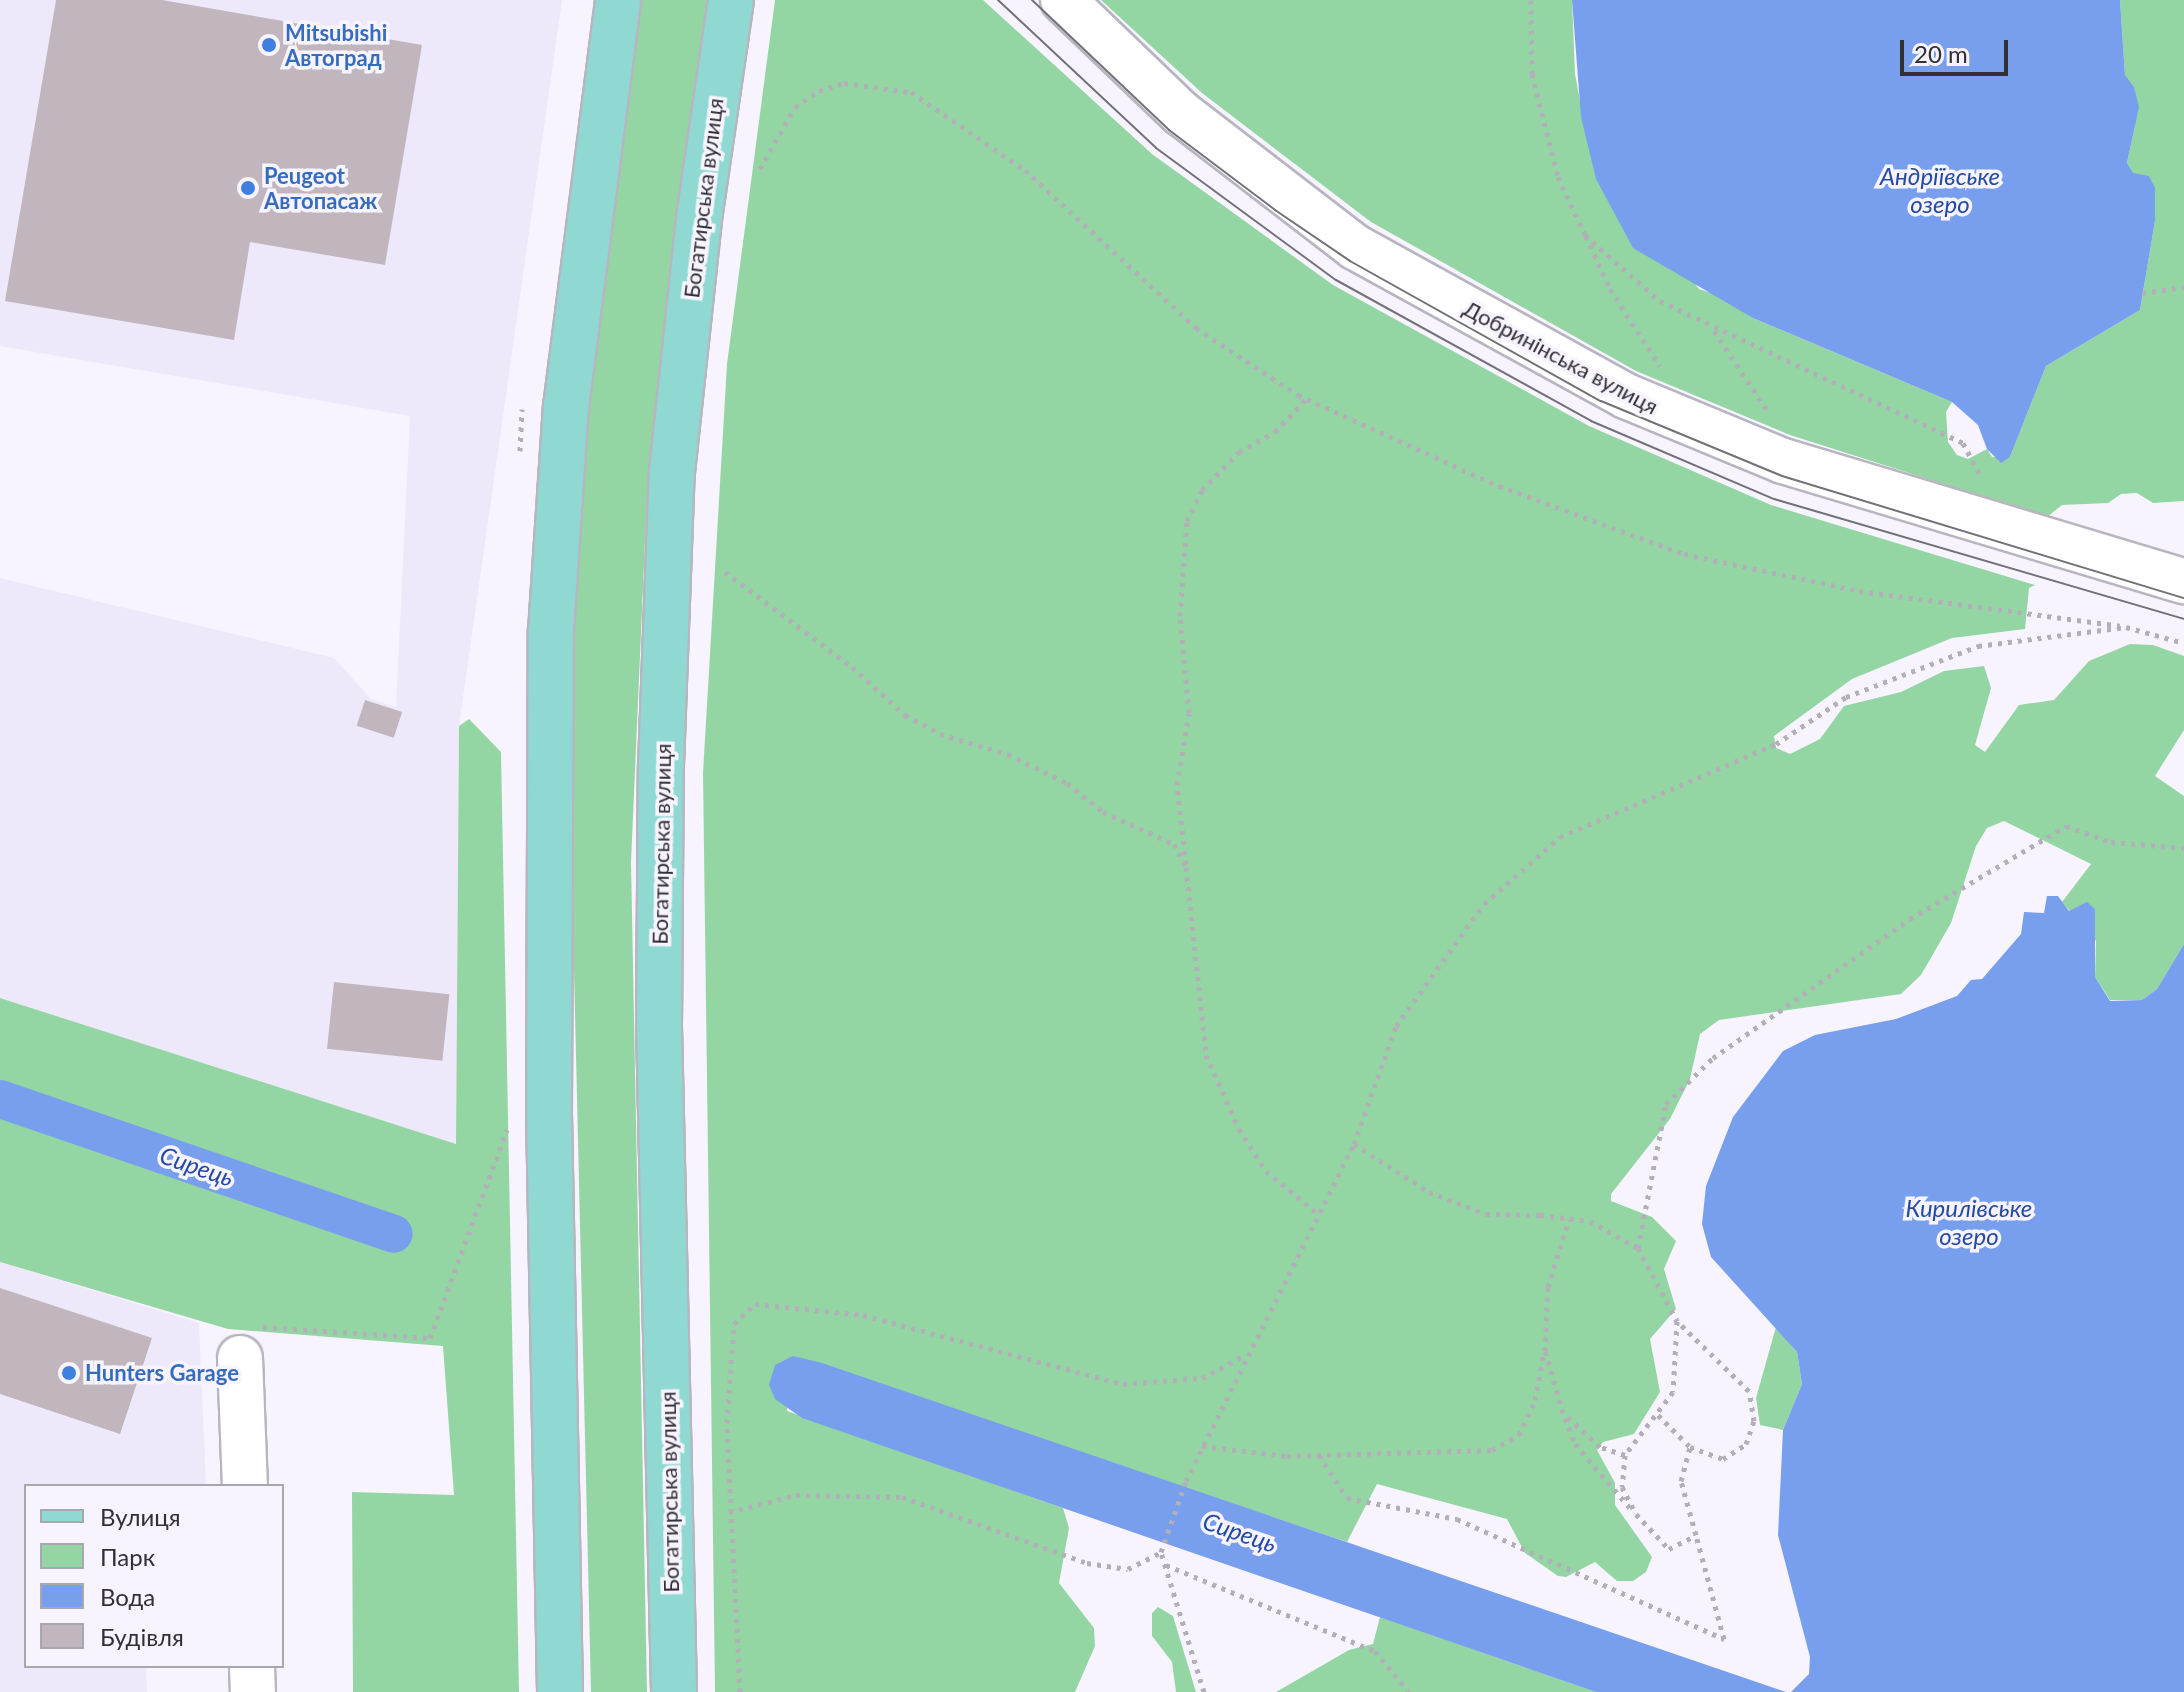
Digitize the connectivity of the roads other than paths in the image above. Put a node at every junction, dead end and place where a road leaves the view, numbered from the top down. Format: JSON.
{"nodes":[{"id":1,"x":618,"y":0,"type":"edge"},
{"id":2,"x":731,"y":0,"type":"edge"},
{"id":3,"x":1063,"y":0,"type":"edge"},
{"id":4,"x":2184,"y":581,"type":"edge"},
{"id":5,"x":240,"y":1358,"type":"road end"},
{"id":6,"x":245,"y":1484,"type":"edge"},
{"id":7,"x":252,"y":1668,"type":"edge"},
{"id":8,"x":253,"y":1692,"type":"edge"},
{"id":9,"x":560,"y":1692,"type":"edge"},
{"id":10,"x":674,"y":1692,"type":"edge"}],
"edges":[{"from":1,"to":9,"type":"main road"},
{"from":2,"to":10,"type":"main road","name":"Богатирська вулиця"},
{"from":3,"to":4,"type":"street","name":"Добринінська вулиця"},
{"from":5,"to":6,"type":"street"},
{"from":7,"to":8,"type":"street"}]}
